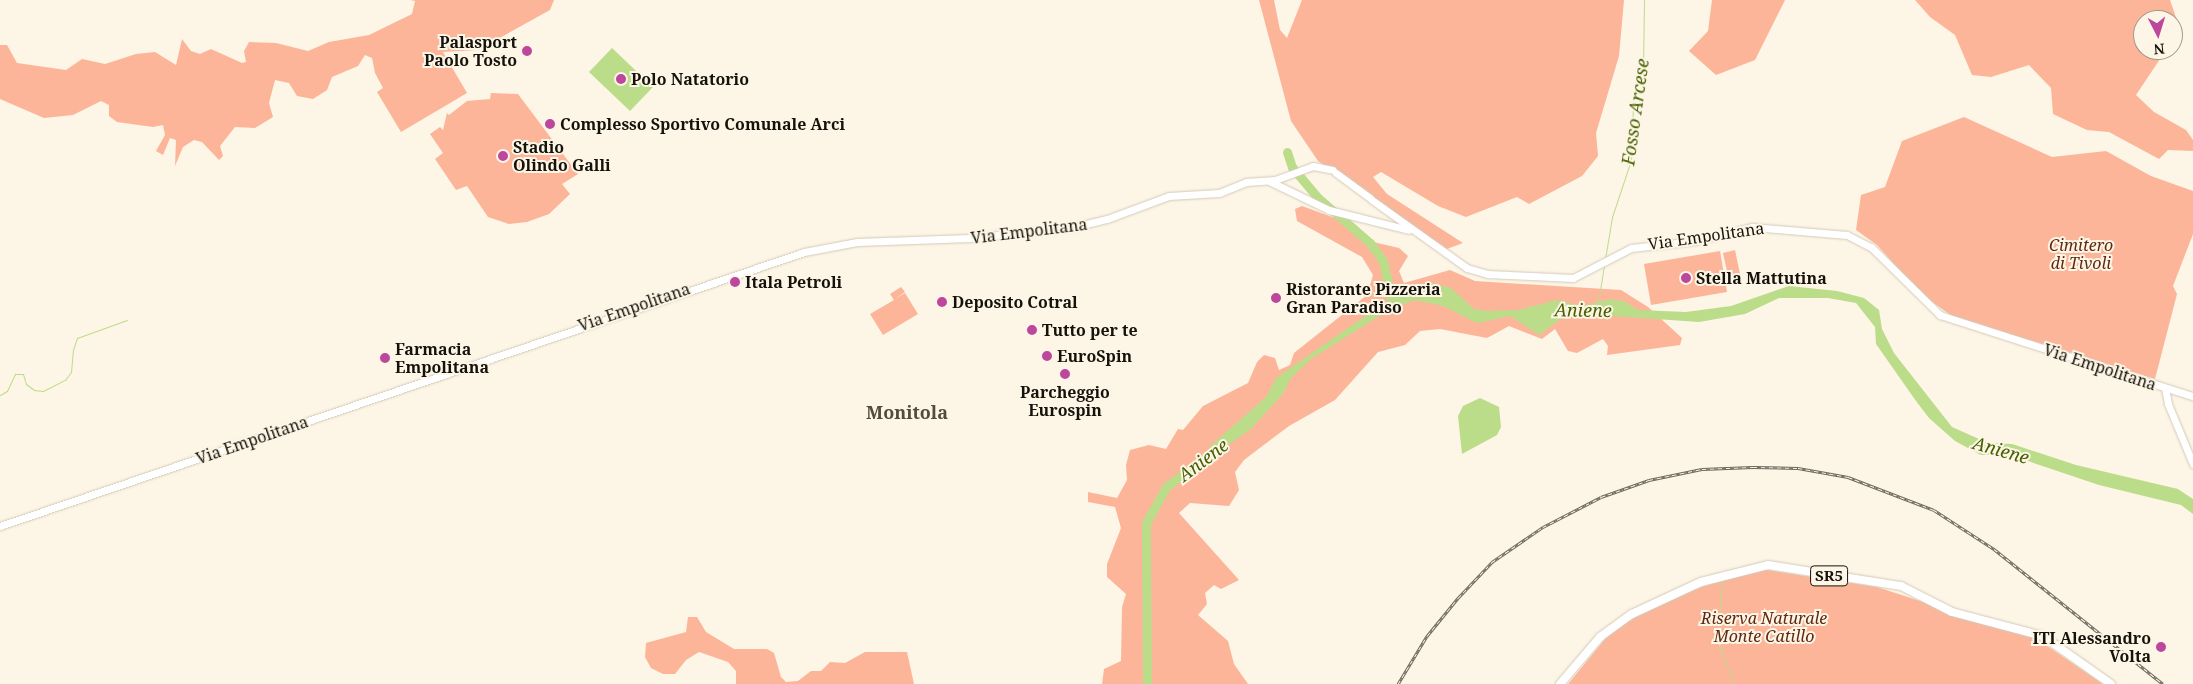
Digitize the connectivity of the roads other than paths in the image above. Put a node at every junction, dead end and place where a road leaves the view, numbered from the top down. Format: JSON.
{"nodes":[{"id":1,"x":1286,"y":177,"type":"junction"},
{"id":2,"x":1269,"y":181,"type":"junction"},
{"id":3,"x":1288,"y":191,"type":"junction"},
{"id":4,"x":1384,"y":209,"type":"junction"},
{"id":5,"x":1377,"y":220,"type":"junction"},
{"id":6,"x":1416,"y":232,"type":"junction"},
{"id":7,"x":2166,"y":388,"type":"junction"},
{"id":8,"x":2193,"y":396,"type":"edge"},
{"id":9,"x":2193,"y":464,"type":"edge"},
{"id":10,"x":0,"y":526,"type":"edge"},
{"id":11,"x":1560,"y":684,"type":"edge"},
{"id":12,"x":2111,"y":684,"type":"edge"}],
"edges":[{"from":1,"to":2,"type":"main road","name":"Via Empolitana"},
{"from":1,"to":3,"type":"main road"},
{"from":1,"to":4,"type":"main road","name":"Via Empolitana"},
{"from":2,"to":3,"type":"main road"},
{"from":2,"to":10,"type":"main road","name":"Via Empolitana"},
{"from":3,"to":5,"type":"main road"},
{"from":4,"to":5,"type":"main road"},
{"from":4,"to":6,"type":"main road","name":"Via Empolitana"},
{"from":5,"to":6,"type":"main road"},
{"from":6,"to":7,"type":"main road","name":"Via Empolitana"},
{"from":7,"to":8,"type":"main road","name":"Via Empolitana"},
{"from":7,"to":9,"type":"main road"},
{"from":11,"to":12,"type":"main road","number":"SR5"}]}
